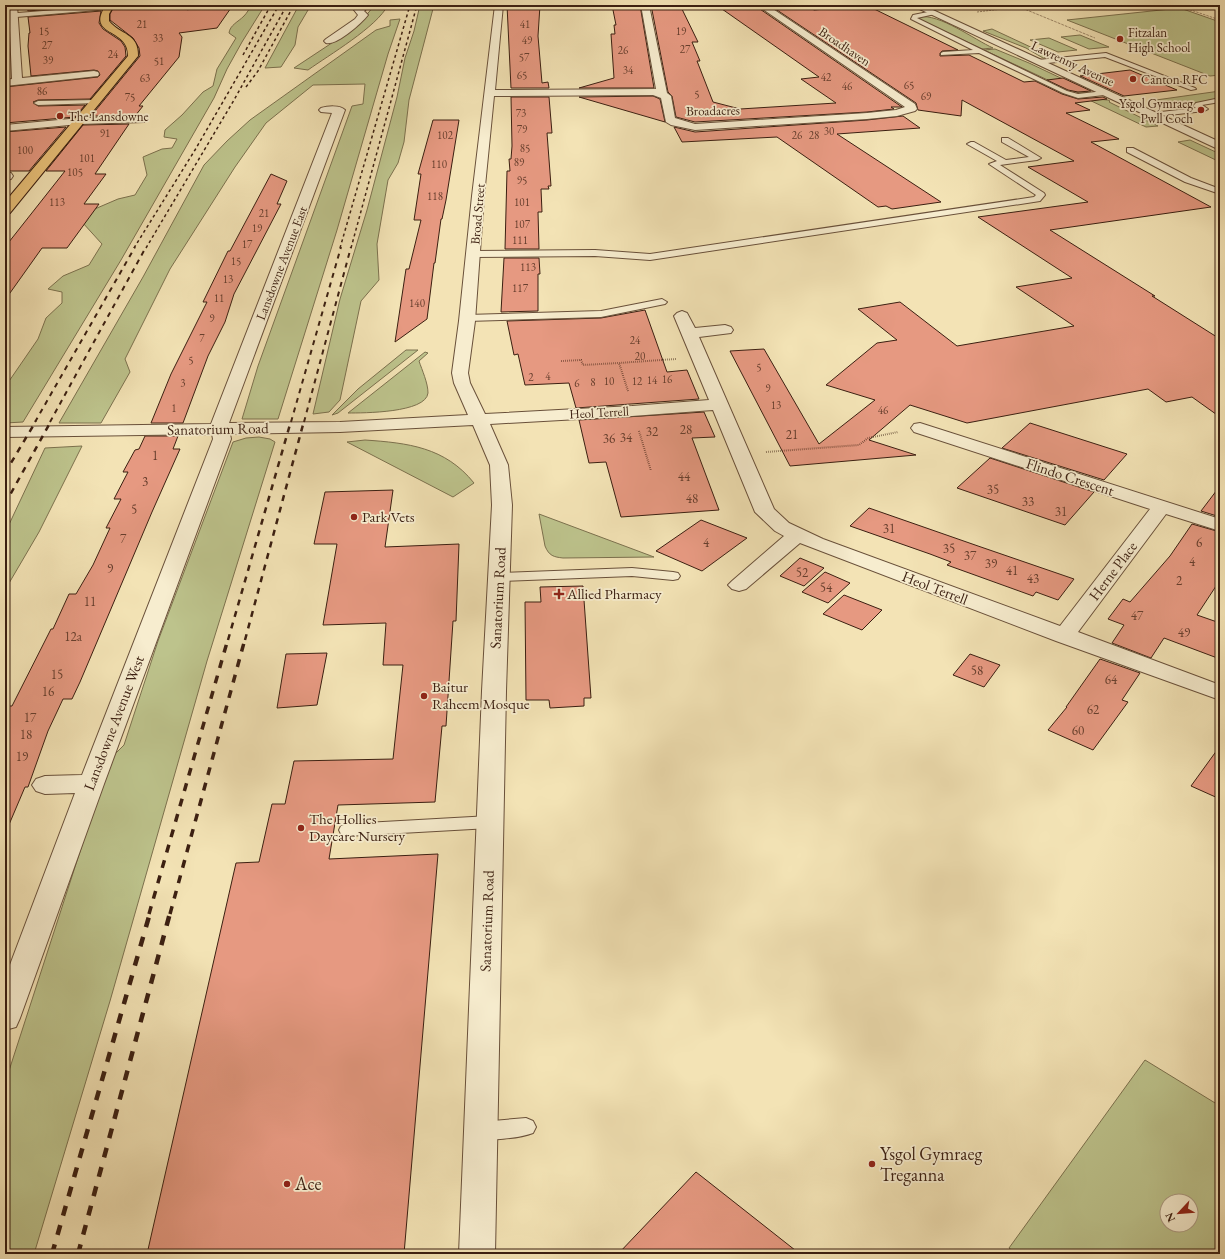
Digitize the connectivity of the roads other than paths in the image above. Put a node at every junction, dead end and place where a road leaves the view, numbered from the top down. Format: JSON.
{"nodes":[{"id":1,"x":367,"y":5,"type":"edge"},
{"id":2,"x":499,"y":5,"type":"edge"},
{"id":3,"x":645,"y":5,"type":"edge"},
{"id":4,"x":761,"y":5,"type":"edge"},
{"id":5,"x":915,"y":5,"type":"edge"},
{"id":6,"x":108,"y":7,"type":"edge"},
{"id":7,"x":10,"y":12,"type":"edge"},
{"id":8,"x":933,"y":13,"type":"junction"},
{"id":9,"x":329,"y":41,"type":"dead end"},
{"id":10,"x":980,"y":51,"type":"junction"},
{"id":11,"x":943,"y":54,"type":"dead end"},
{"id":12,"x":1038,"y":62,"type":"junction"},
{"id":13,"x":94,"y":74,"type":"dead end"},
{"id":14,"x":17,"y":82,"type":"junction"},
{"id":15,"x":5,"y":83,"type":"edge"},
{"id":16,"x":1193,"y":89,"type":"dead end"},
{"id":17,"x":489,"y":93,"type":"junction"},
{"id":18,"x":1104,"y":93,"type":"junction"},
{"id":19,"x":662,"y":94,"type":"junction"},
{"id":20,"x":1220,"y":100,"type":"edge"},
{"id":21,"x":96,"y":102,"type":"junction"},
{"id":22,"x":38,"y":103,"type":"dead end"},
{"id":23,"x":911,"y":109,"type":"joint"},
{"id":24,"x":325,"y":110,"type":"dead end"},
{"id":25,"x":1152,"y":115,"type":"junction"},
{"id":26,"x":140,"y":120,"type":"dead end"},
{"id":27,"x":80,"y":121,"type":"junction"},
{"id":28,"x":5,"y":128,"type":"edge"},
{"id":29,"x":1005,"y":140,"type":"dead end"},
{"id":30,"x":971,"y":144,"type":"dead end"},
{"id":31,"x":1220,"y":146,"type":"edge"},
{"id":32,"x":1130,"y":150,"type":"dead end"},
{"id":33,"x":1006,"y":163,"type":"junction"},
{"id":34,"x":1220,"y":192,"type":"edge"},
{"id":35,"x":5,"y":210,"type":"edge"},
{"id":36,"x":473,"y":254,"type":"junction"},
{"id":37,"x":662,"y":302,"type":"dead end"},
{"id":38,"x":468,"y":318,"type":"junction"},
{"id":39,"x":725,"y":330,"type":"dead end"},
{"id":40,"x":719,"y":404,"type":"junction"},
{"id":41,"x":478,"y":419,"type":"junction"},
{"id":42,"x":920,"y":428,"type":"road end"},
{"id":43,"x":221,"y":429,"type":"junction"},
{"id":44,"x":5,"y":432,"type":"edge"},
{"id":45,"x":1162,"y":507,"type":"junction"},
{"id":46,"x":1220,"y":525,"type":"edge"},
{"id":47,"x":797,"y":535,"type":"junction"},
{"id":48,"x":673,"y":576,"type":"dead end"},
{"id":49,"x":498,"y":577,"type":"junction"},
{"id":50,"x":739,"y":585,"type":"dead end"},
{"id":51,"x":1064,"y":636,"type":"junction"},
{"id":52,"x":1220,"y":693,"type":"edge"},
{"id":53,"x":91,"y":784,"type":"junction"},
{"id":54,"x":45,"y":785,"type":"dead end"},
{"id":55,"x":490,"y":822,"type":"junction"},
{"id":56,"x":347,"y":830,"type":"dead end"},
{"id":57,"x":5,"y":1018,"type":"edge"},
{"id":58,"x":526,"y":1127,"type":"dead end"},
{"id":59,"x":481,"y":1131,"type":"junction"},
{"id":60,"x":477,"y":1254,"type":"edge"}],
"edges":[{"from":1,"to":9,"type":"street"},
{"from":2,"to":17,"type":"street","name":"Broad Street"},
{"from":3,"to":19,"type":"street"},
{"from":4,"to":23,"type":"street","name":"Broadhaven"},
{"from":5,"to":8,"type":"street","name":"Lawrenny Avenue"},
{"from":6,"to":7,"type":"lane"},
{"from":6,"to":21,"type":"main road"},
{"from":7,"to":14,"type":"street"},
{"from":8,"to":10,"type":"lane"},
{"from":8,"to":12,"type":"street","name":"Lawrenny Avenue"},
{"from":10,"to":11,"type":"lane"},
{"from":10,"to":18,"type":"lane"},
{"from":12,"to":16,"type":"lane"},
{"from":12,"to":18,"type":"street","name":"Lawrenny Avenue"},
{"from":13,"to":14,"type":"street"},
{"from":14,"to":15,"type":"street"},
{"from":17,"to":19,"type":"street"},
{"from":17,"to":36,"type":"street","name":"Broad Street"},
{"from":18,"to":25,"type":"street","name":"Lawrenny Avenue"},
{"from":19,"to":23,"type":"street","name":"Broadacres"},
{"from":20,"to":25,"type":"lane"},
{"from":21,"to":22,"type":"lane"},
{"from":21,"to":27,"type":"main road"},
{"from":24,"to":43,"type":"street","name":"Lansdowne Avenue East"},
{"from":25,"to":31,"type":"street","name":"Lawrenny Avenue"},
{"from":26,"to":27,"type":"street"},
{"from":27,"to":28,"type":"street"},
{"from":27,"to":35,"type":"main road"},
{"from":29,"to":33,"type":"lane"},
{"from":30,"to":33,"type":"lane"},
{"from":32,"to":34,"type":"lane"},
{"from":33,"to":36,"type":"lane"},
{"from":36,"to":38,"type":"street","name":"Broad Street"},
{"from":37,"to":38,"type":"lane"},
{"from":38,"to":41,"type":"street","name":"Broad Street"},
{"from":39,"to":40,"type":"street","name":"Heol Terrell"},
{"from":40,"to":41,"type":"street","name":"Heol Terrell"},
{"from":40,"to":47,"type":"street","name":"Heol Terrell"},
{"from":41,"to":43,"type":"street","name":"Sanatorium Road"},
{"from":41,"to":49,"type":"street","name":"Sanatorium Road"},
{"from":42,"to":45,"type":"street","name":"Flindo Crescent"},
{"from":43,"to":44,"type":"street","name":"Sanatorium Road"},
{"from":43,"to":53,"type":"street","name":"Lansdowne Avenue West"},
{"from":45,"to":46,"type":"street","name":"Flindo Crescent"},
{"from":45,"to":51,"type":"street","name":"Herne Place"},
{"from":47,"to":50,"type":"street"},
{"from":47,"to":51,"type":"street","name":"Heol Terrell"},
{"from":48,"to":49,"type":"lane"},
{"from":49,"to":55,"type":"street","name":"Sanatorium Road"},
{"from":51,"to":52,"type":"street","name":"Heol Terrell"},
{"from":53,"to":54,"type":"street"},
{"from":53,"to":57,"type":"street","name":"Lansdowne Avenue West"},
{"from":55,"to":56,"type":"lane"},
{"from":55,"to":59,"type":"street","name":"Sanatorium Road"},
{"from":58,"to":59,"type":"lane"},
{"from":59,"to":60,"type":"street","name":"Sanatorium Road"}]}
